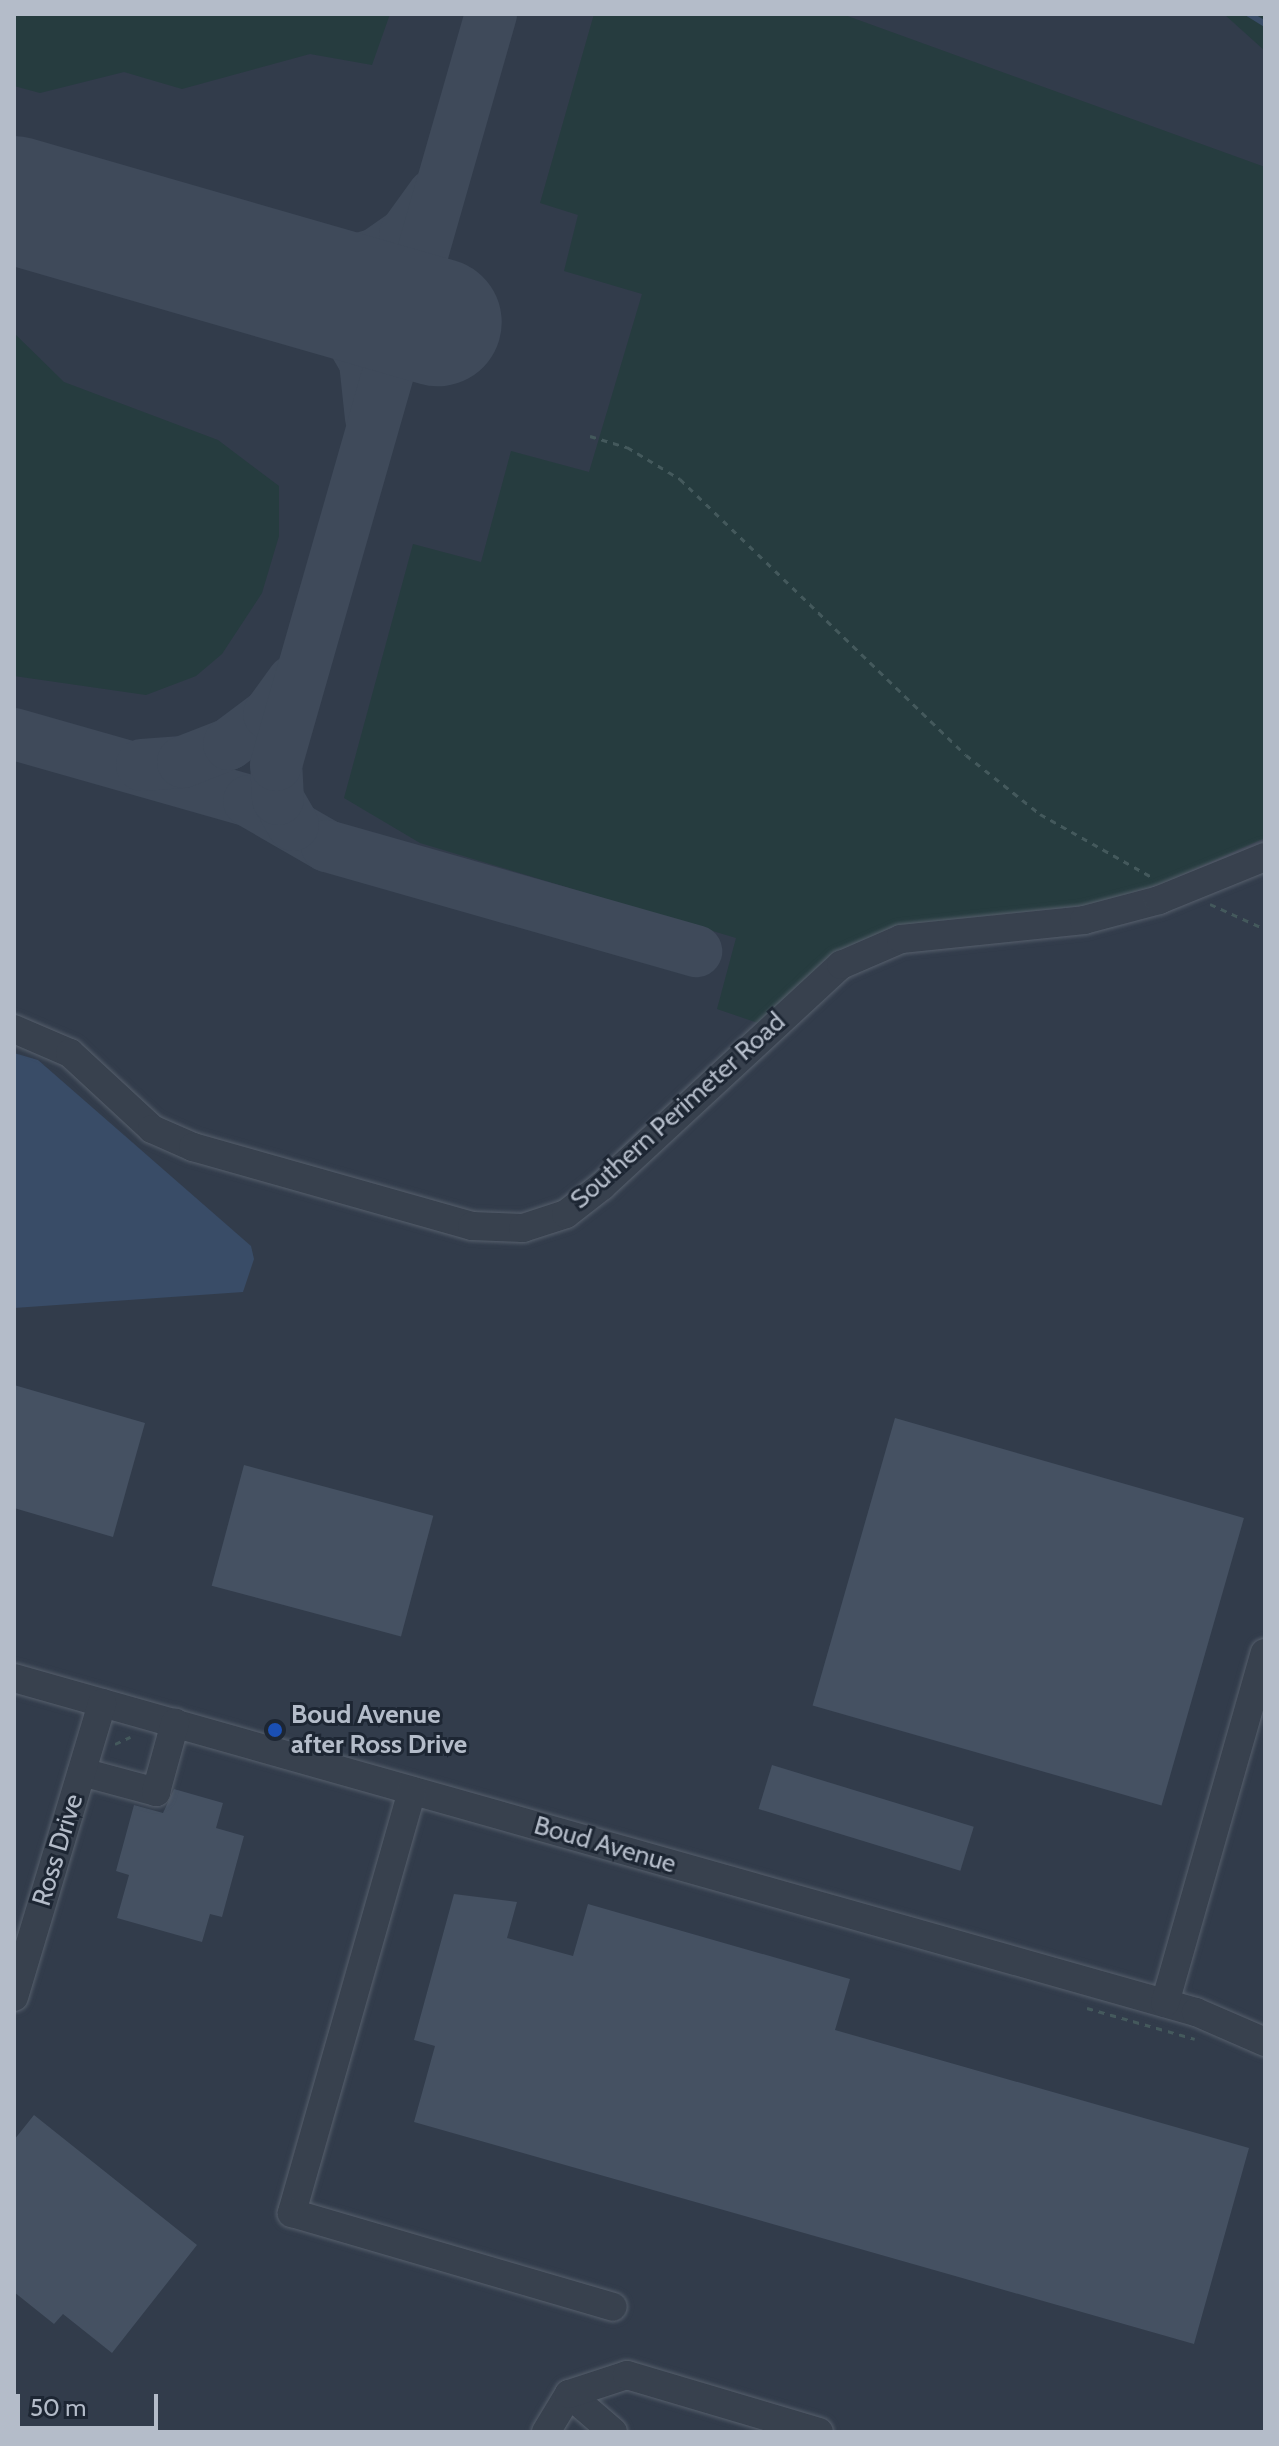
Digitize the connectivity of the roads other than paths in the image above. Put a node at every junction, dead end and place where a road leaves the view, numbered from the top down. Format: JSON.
{"nodes":[{"id":1,"x":1265,"y":857,"type":"edge"},
{"id":2,"x":14,"y":1029,"type":"edge"},
{"id":3,"x":1265,"y":1653,"type":"edge"},
{"id":4,"x":14,"y":1678,"type":"edge"},
{"id":5,"x":102,"y":1703,"type":"junction"},
{"id":6,"x":172,"y":1732,"type":"junction"},
{"id":7,"x":92,"y":1775,"type":"junction"},
{"id":8,"x":412,"y":1791,"type":"junction"},
{"id":9,"x":24,"y":1927,"type":"edge"},
{"id":10,"x":14,"y":1997,"type":"edge"},
{"id":11,"x":1165,"y":2003,"type":"junction"},
{"id":12,"x":1196,"y":2012,"type":"junction"},
{"id":13,"x":1265,"y":2022,"type":"edge"},
{"id":14,"x":1265,"y":2042,"type":"edge"},
{"id":15,"x":613,"y":2307,"type":"dead end"},
{"id":16,"x":569,"y":2394,"type":"junction"},
{"id":17,"x":546,"y":2432,"type":"edge"},
{"id":18,"x":613,"y":2432,"type":"edge"},
{"id":19,"x":819,"y":2432,"type":"edge"}],
"edges":[{"from":1,"to":2,"type":"street","name":"Southern Perimeter Road"},
{"from":3,"to":11,"type":"street"},
{"from":4,"to":5,"type":"street","name":"Boud Avenue"},
{"from":5,"to":6,"type":"street","name":"Boud Avenue"},
{"from":5,"to":7,"type":"street","name":"Ross Drive"},
{"from":6,"to":7,"type":"street"},
{"from":6,"to":8,"type":"street","name":"Boud Avenue"},
{"from":7,"to":9,"type":"street","name":"Ross Drive"},
{"from":8,"to":11,"type":"street","name":"Boud Avenue"},
{"from":8,"to":15,"type":"street"},
{"from":9,"to":10,"type":"street","name":"Ross Drive"},
{"from":11,"to":12,"type":"street","name":"Boud Avenue"},
{"from":12,"to":13,"type":"street","name":"Boud Avenue"},
{"from":12,"to":14,"type":"street","name":"Boud Avenue"},
{"from":16,"to":17,"type":"street"},
{"from":16,"to":18,"type":"street"},
{"from":16,"to":19,"type":"street"}]}
